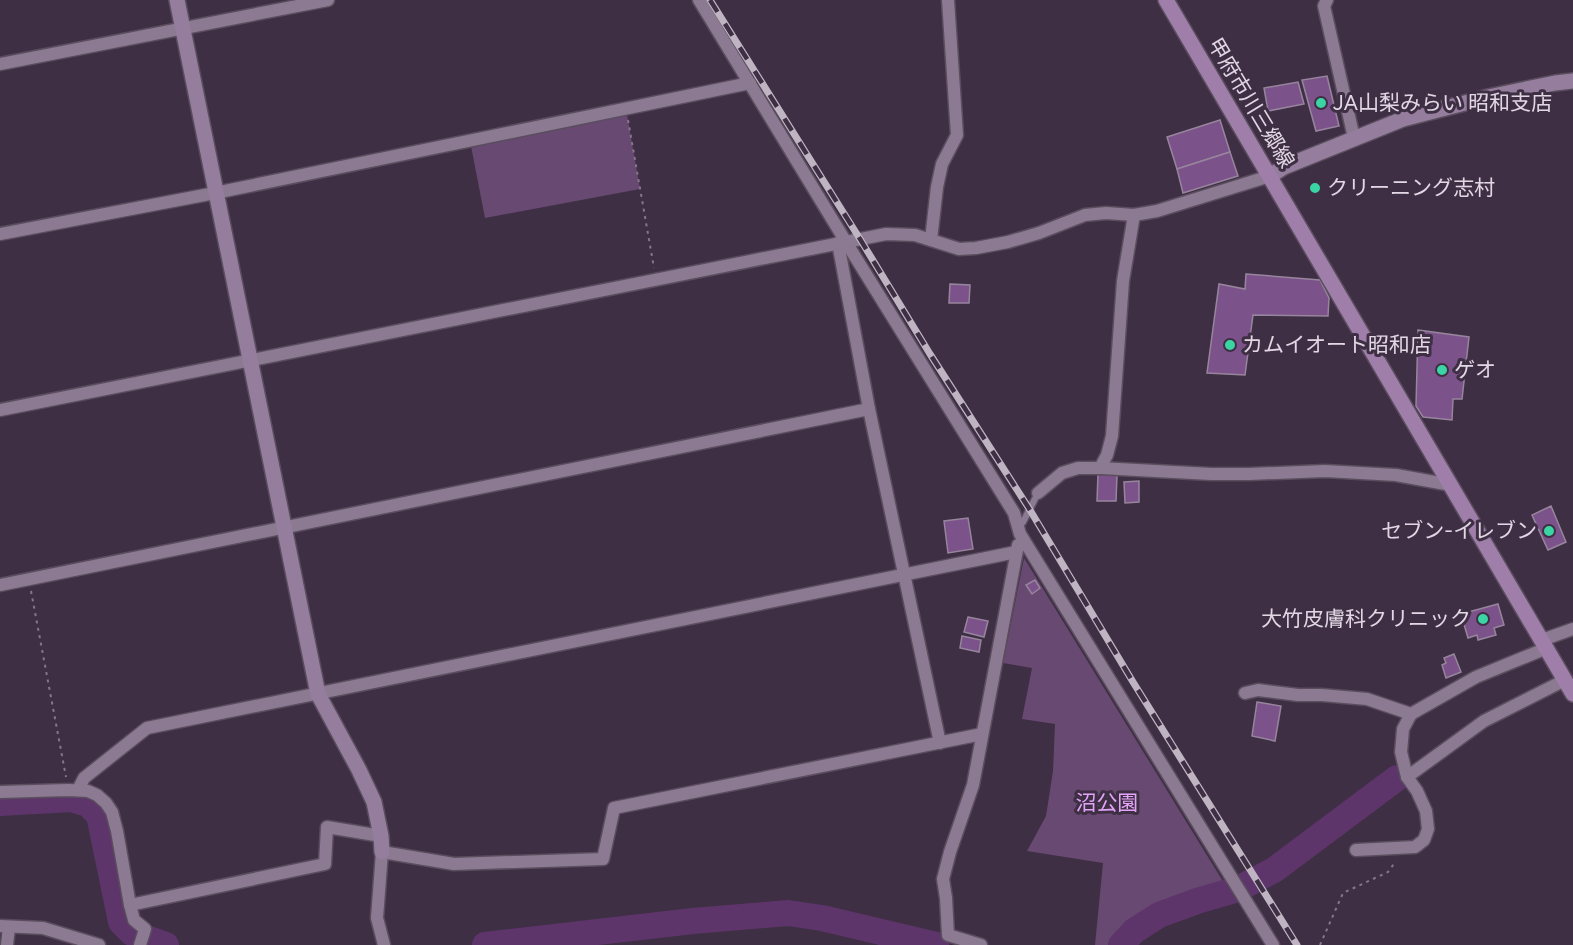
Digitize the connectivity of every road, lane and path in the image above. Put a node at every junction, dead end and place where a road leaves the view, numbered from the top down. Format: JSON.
{"nodes":[{"id":1,"x":177,"y":0,"type":"edge"},
{"id":2,"x":328,"y":0,"type":"edge"},
{"id":3,"x":699,"y":0,"type":"edge"},
{"id":4,"x":948,"y":0,"type":"edge"},
{"id":5,"x":1166,"y":0,"type":"edge"},
{"id":6,"x":1328,"y":0,"type":"edge"},
{"id":7,"x":183,"y":28,"type":"junction"},
{"id":8,"x":0,"y":64,"type":"edge"},
{"id":9,"x":1573,"y":81,"type":"edge"},
{"id":10,"x":750,"y":83,"type":"junction"},
{"id":11,"x":626,"y":109,"type":"junction"},
{"id":12,"x":1354,"y":138,"type":"junction"},
{"id":13,"x":1270,"y":176,"type":"junction"},
{"id":14,"x":215,"y":193,"type":"junction"},
{"id":15,"x":1134,"y":215,"type":"junction"},
{"id":16,"x":0,"y":234,"type":"edge"},
{"id":17,"x":931,"y":240,"type":"junction"},
{"id":18,"x":842,"y":243,"type":"junction"},
{"id":19,"x":656,"y":280,"type":"junction"},
{"id":20,"x":250,"y":361,"type":"junction"},
{"id":21,"x":869,"y":409,"type":"junction"},
{"id":22,"x":0,"y":410,"type":"edge"},
{"id":23,"x":1100,"y":468,"type":"junction"},
{"id":24,"x":1451,"y":485,"type":"junction"},
{"id":25,"x":1038,"y":493,"type":"joint"},
{"id":26,"x":285,"y":527,"type":"junction"},
{"id":27,"x":1022,"y":528,"type":"junction"},
{"id":28,"x":1016,"y":552,"type":"junction"},
{"id":29,"x":904,"y":575,"type":"junction"},
{"id":30,"x":29,"y":579,"type":"junction"},
{"id":31,"x":0,"y":585,"type":"edge"},
{"id":32,"x":1573,"y":629,"type":"edge"},
{"id":33,"x":1544,"y":644,"type":"junction"},
{"id":34,"x":1565,"y":680,"type":"junction"},
{"id":35,"x":1245,"y":693,"type":"dead end"},
{"id":36,"x":318,"y":694,"type":"junction"},
{"id":37,"x":1573,"y":694,"type":"edge"},
{"id":38,"x":1411,"y":714,"type":"junction"},
{"id":39,"x":982,"y":734,"type":"junction"},
{"id":40,"x":940,"y":743,"type":"junction"},
{"id":41,"x":1407,"y":777,"type":"junction"},
{"id":42,"x":73,"y":790,"type":"junction"},
{"id":43,"x":0,"y":792,"type":"edge"},
{"id":44,"x":381,"y":836,"type":"junction"},
{"id":45,"x":1404,"y":848,"type":"junction"},
{"id":46,"x":1356,"y":850,"type":"dead end"},
{"id":47,"x":382,"y":852,"type":"junction"},
{"id":48,"x":130,"y":905,"type":"junction"},
{"id":49,"x":4,"y":926,"type":"edge"},
{"id":50,"x":7,"y":945,"type":"edge"},
{"id":51,"x":99,"y":945,"type":"edge"},
{"id":52,"x":140,"y":945,"type":"edge"},
{"id":53,"x":384,"y":945,"type":"edge"},
{"id":54,"x":981,"y":945,"type":"edge"},
{"id":55,"x":1273,"y":945,"type":"edge"},
{"id":56,"x":1320,"y":945,"type":"edge"}],
"edges":[{"from":1,"to":7,"type":"street"},
{"from":2,"to":7,"type":"street"},
{"from":3,"to":10,"type":"street"},
{"from":4,"to":17,"type":"street"},
{"from":5,"to":13,"type":"main road","name":"甲府市川三郷線"},
{"from":6,"to":12,"type":"street"},
{"from":7,"to":8,"type":"street"},
{"from":7,"to":14,"type":"street"},
{"from":9,"to":12,"type":"street"},
{"from":10,"to":11,"type":"street"},
{"from":10,"to":18,"type":"street"},
{"from":11,"to":14,"type":"street"},
{"from":11,"to":19,"type":"path"},
{"from":12,"to":13,"type":"street"},
{"from":13,"to":15,"type":"street"},
{"from":13,"to":24,"type":"main road","name":"甲府市川三郷線"},
{"from":14,"to":16,"type":"street"},
{"from":14,"to":20,"type":"street"},
{"from":15,"to":17,"type":"street"},
{"from":15,"to":23,"type":"street"},
{"from":17,"to":18,"type":"street"},
{"from":18,"to":19,"type":"street"},
{"from":18,"to":21,"type":"street"},
{"from":18,"to":27,"type":"street"},
{"from":19,"to":20,"type":"street"},
{"from":20,"to":22,"type":"street"},
{"from":20,"to":26,"type":"street"},
{"from":21,"to":26,"type":"street"},
{"from":21,"to":29,"type":"street"},
{"from":23,"to":24,"type":"street"},
{"from":23,"to":25,"type":"street"},
{"from":24,"to":33,"type":"main road","name":"甲府市川三郷線"},
{"from":25,"to":27,"type":"lane"},
{"from":26,"to":30,"type":"street"},
{"from":26,"to":36,"type":"street"},
{"from":27,"to":28,"type":"street"},
{"from":27,"to":55,"type":"street"},
{"from":28,"to":29,"type":"street"},
{"from":28,"to":39,"type":"street"},
{"from":29,"to":36,"type":"street"},
{"from":29,"to":40,"type":"street"},
{"from":30,"to":31,"type":"street"},
{"from":30,"to":42,"type":"path"},
{"from":32,"to":33,"type":"street"},
{"from":33,"to":34,"type":"main road","name":"甲府市川三郷線"},
{"from":33,"to":38,"type":"street"},
{"from":34,"to":37,"type":"main road","name":"甲府市川三郷線"},
{"from":34,"to":41,"type":"street"},
{"from":35,"to":38,"type":"street"},
{"from":36,"to":42,"type":"street"},
{"from":36,"to":44,"type":"street"},
{"from":38,"to":41,"type":"street"},
{"from":39,"to":40,"type":"street"},
{"from":39,"to":54,"type":"street"},
{"from":40,"to":47,"type":"street"},
{"from":41,"to":45,"type":"street"},
{"from":42,"to":43,"type":"street"},
{"from":42,"to":48,"type":"street"},
{"from":44,"to":47,"type":"street"},
{"from":44,"to":48,"type":"street"},
{"from":45,"to":46,"type":"street"},
{"from":45,"to":56,"type":"path"},
{"from":47,"to":53,"type":"street"},
{"from":48,"to":52,"type":"street"},
{"from":49,"to":50,"type":"street"},
{"from":49,"to":51,"type":"street"}]}
